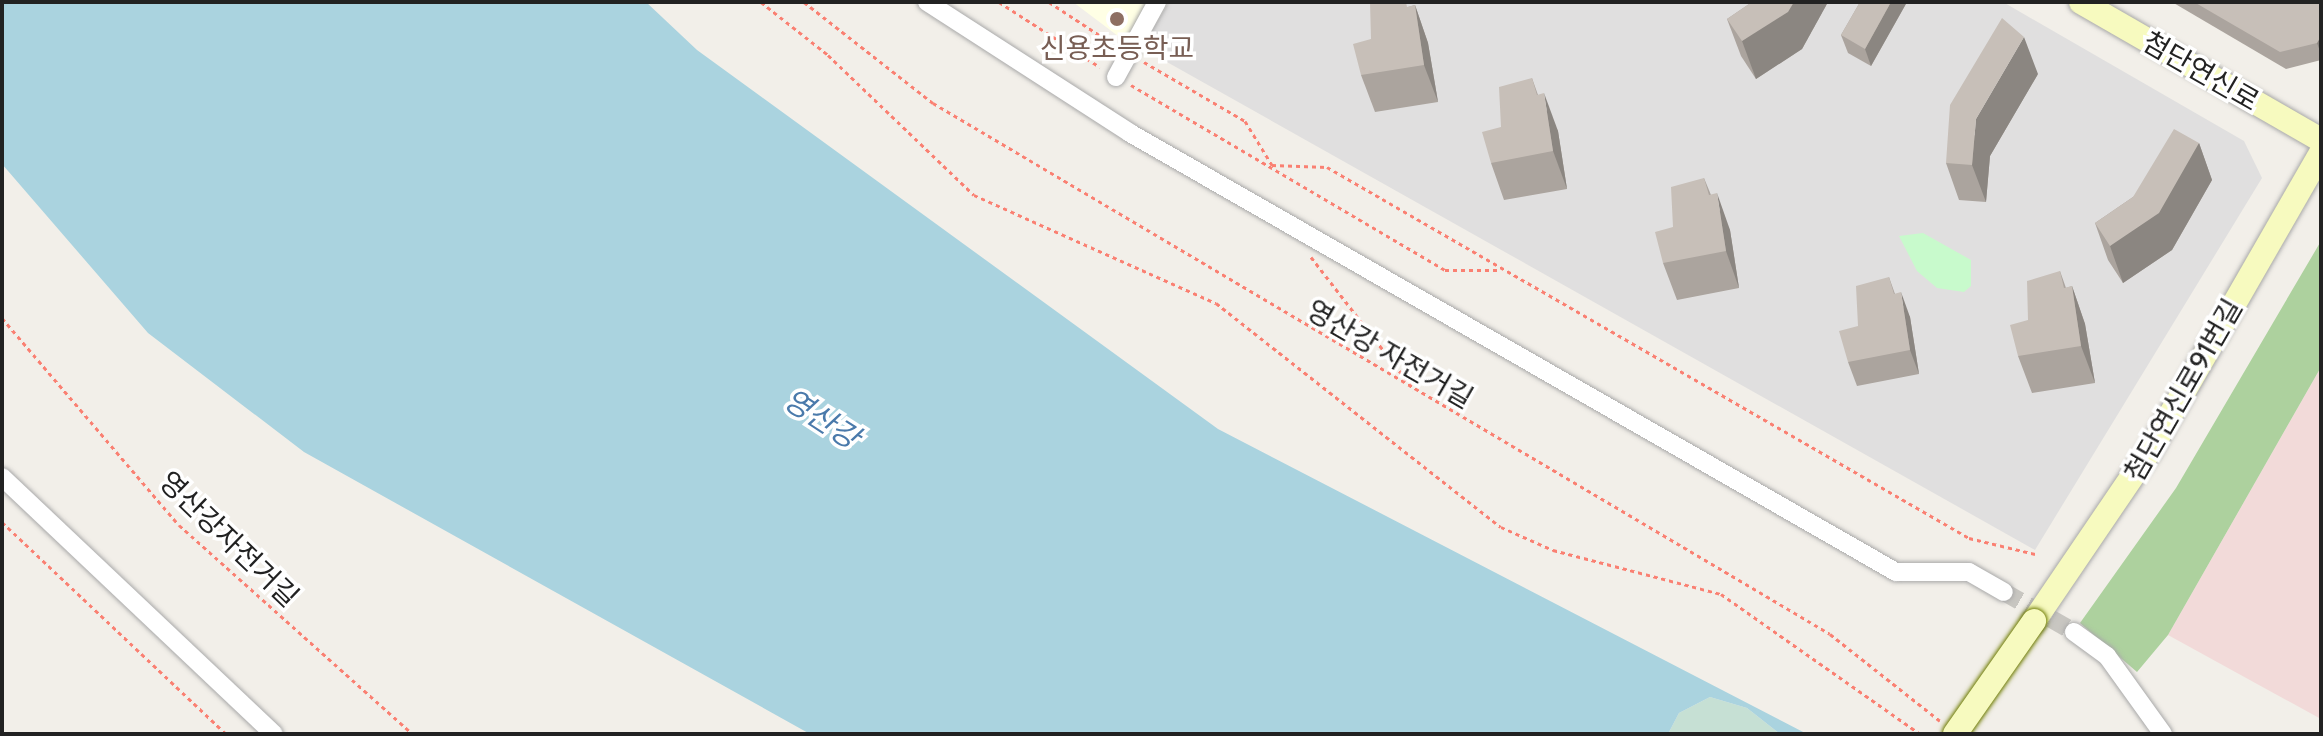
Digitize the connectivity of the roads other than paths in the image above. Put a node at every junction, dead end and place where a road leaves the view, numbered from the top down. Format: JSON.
{"nodes":[{"id":1,"x":927,"y":2,"type":"edge"},
{"id":2,"x":1157,"y":2,"type":"edge"},
{"id":3,"x":2081,"y":2,"type":"edge"},
{"id":4,"x":1116,"y":77,"type":"road end"},
{"id":5,"x":2321,"y":140,"type":"edge"},
{"id":6,"x":2321,"y":153,"type":"edge"},
{"id":7,"x":2,"y":477,"type":"edge"},
{"id":8,"x":2004,"y":592,"type":"tunnel mouth"},
{"id":9,"x":2074,"y":632,"type":"tunnel mouth"},
{"id":10,"x":1951,"y":731,"type":"edge"},
{"id":11,"x":274,"y":734,"type":"edge"},
{"id":12,"x":2163,"y":734,"type":"edge"}],
"edges":[{"from":1,"to":8,"type":"street"},
{"from":2,"to":4,"type":"street"},
{"from":3,"to":5,"type":"street","name":"첨단연신로"},
{"from":6,"to":10,"type":"street","name":"첨단연신로91번길","bridge":true},
{"from":7,"to":11,"type":"street"},
{"from":9,"to":12,"type":"street"}]}
